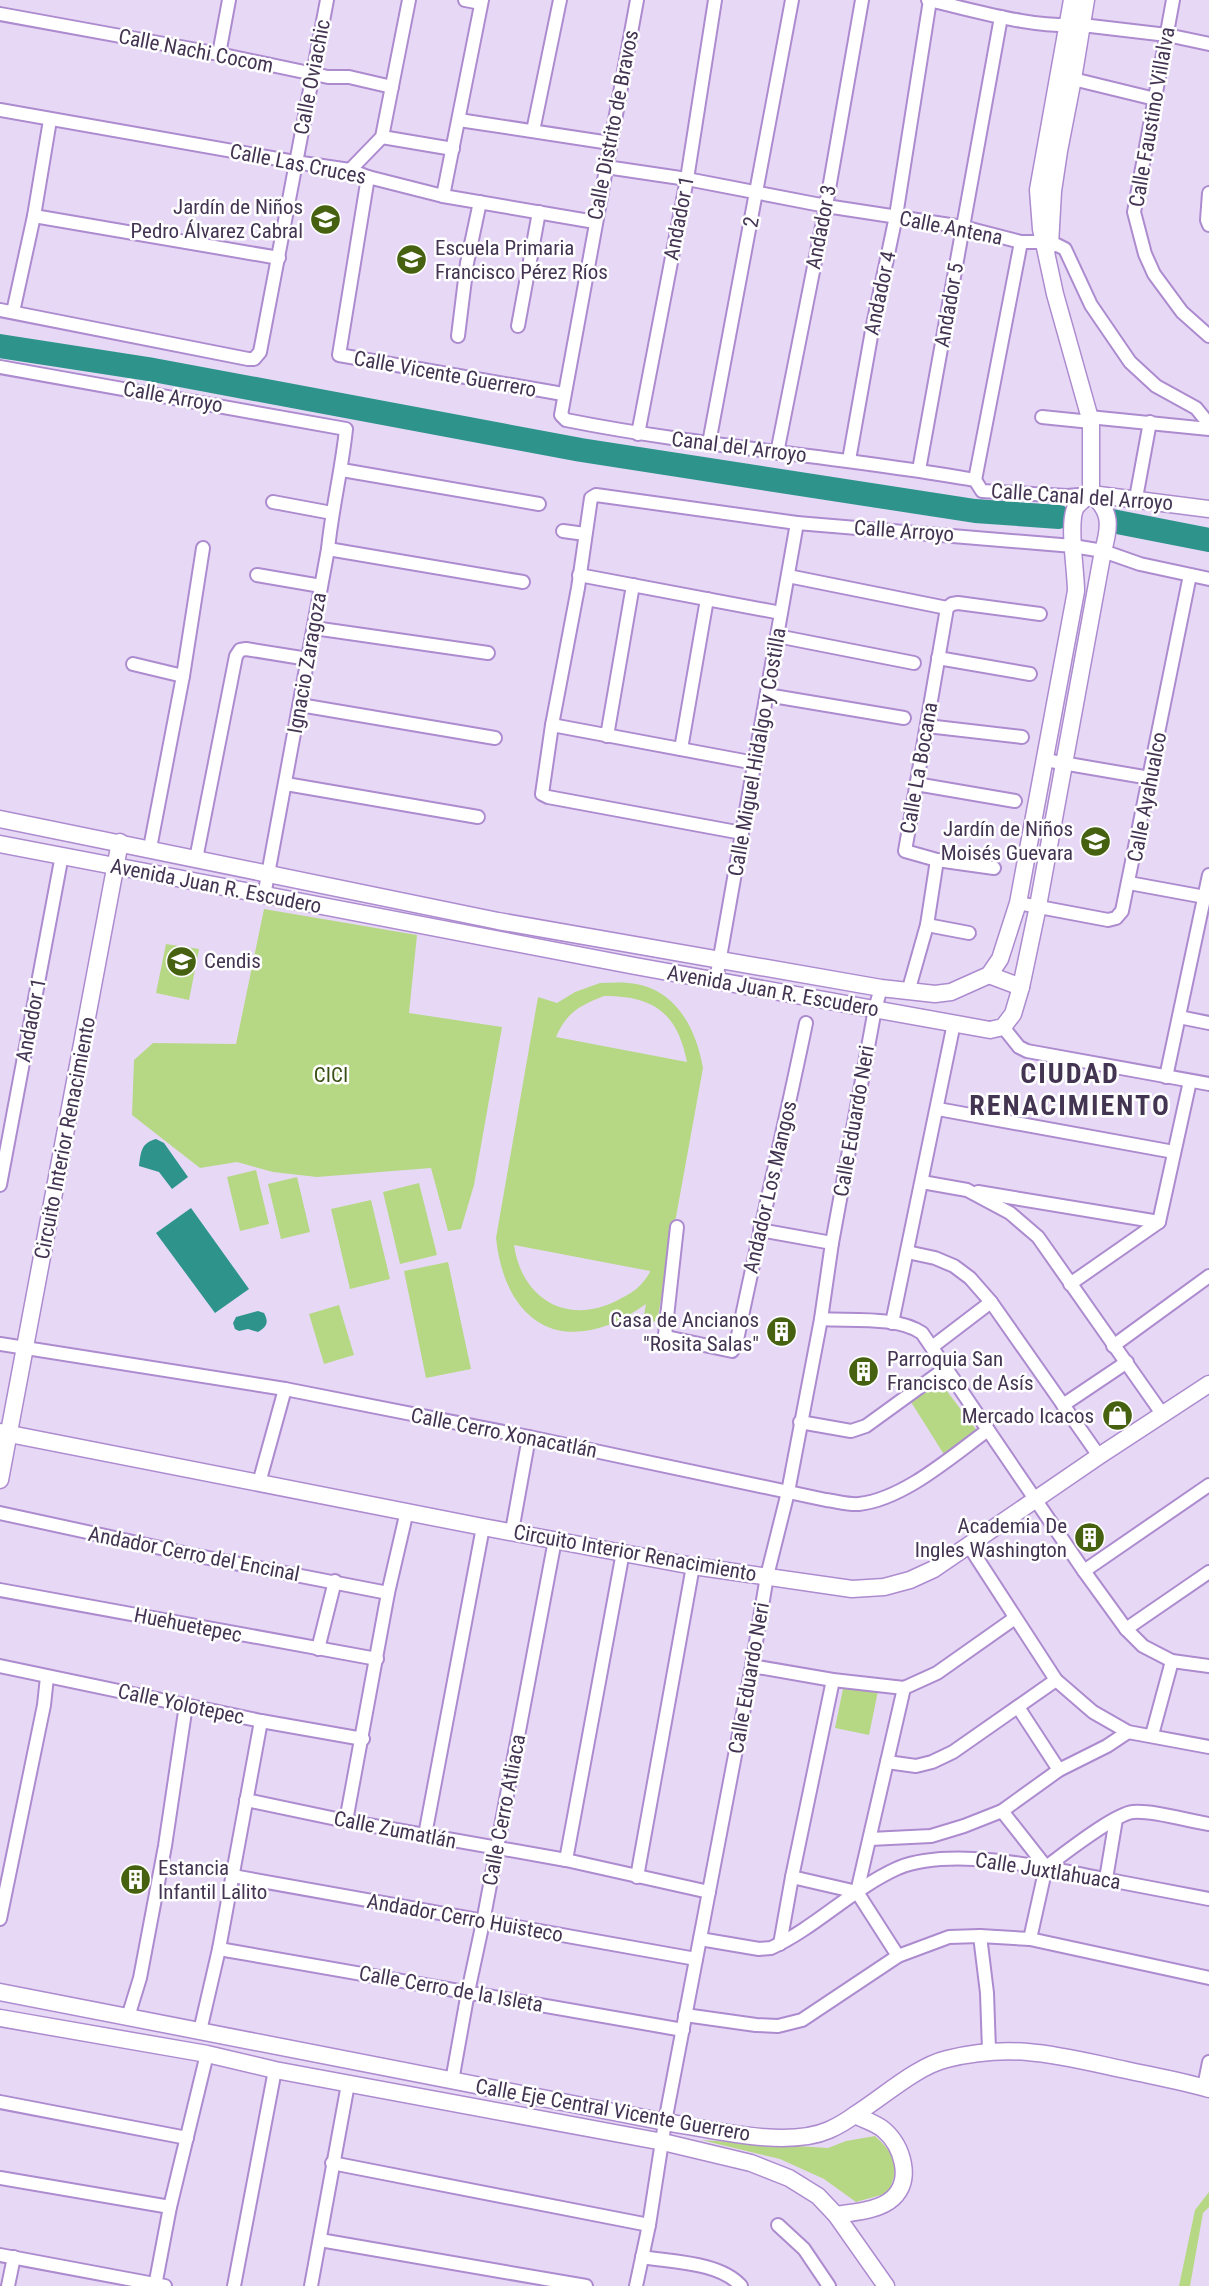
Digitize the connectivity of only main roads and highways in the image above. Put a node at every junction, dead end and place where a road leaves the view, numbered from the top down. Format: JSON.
{"nodes":[{"id":1,"x":1072,"y":0,"type":"edge"},
{"id":2,"x":1086,"y":0,"type":"edge"},
{"id":3,"x":1075,"y":26,"type":"junction"},
{"id":4,"x":1048,"y":247,"type":"junction"},
{"id":5,"x":1091,"y":494,"type":"junction"},
{"id":6,"x":1209,"y":509,"type":"edge"},
{"id":7,"x":0,"y":819,"type":"edge"},
{"id":8,"x":25,"y":824,"type":"junction"},
{"id":9,"x":120,"y":842,"type":"junction"},
{"id":10,"x":0,"y":844,"type":"edge"},
{"id":11,"x":21,"y":848,"type":"junction"},
{"id":12,"x":116,"y":868,"type":"junction"},
{"id":13,"x":498,"y":921,"type":"junction"},
{"id":14,"x":1007,"y":936,"type":"junction"},
{"id":15,"x":494,"y":939,"type":"junction"},
{"id":16,"x":1030,"y":941,"type":"junction"},
{"id":17,"x":641,"y":946,"type":"junction"},
{"id":18,"x":635,"y":966,"type":"junction"},
{"id":19,"x":989,"y":975,"type":"junction"},
{"id":20,"x":1021,"y":987,"type":"junction"},
{"id":21,"x":1209,"y":1384,"type":"edge"},
{"id":22,"x":4,"y":1433,"type":"edge"},
{"id":23,"x":0,"y":1480,"type":"edge"},
{"id":24,"x":0,"y":1992,"type":"edge"},
{"id":25,"x":0,"y":2018,"type":"edge"},
{"id":26,"x":1206,"y":2088,"type":"edge"},
{"id":27,"x":855,"y":2115,"type":"junction"},
{"id":28,"x":836,"y":2214,"type":"junction"},
{"id":29,"x":886,"y":2286,"type":"edge"}],
"edges":[{"from":1,"to":3,"type":"main road"},
{"from":2,"to":3,"type":"main road"},
{"from":3,"to":4,"type":"main road"},
{"from":3,"to":4,"type":"main road"},
{"from":4,"to":5,"type":"main road"},
{"from":5,"to":6,"type":"main road","name":"Calle Canal del Arroyo"},
{"from":5,"to":14,"type":"main road"},
{"from":5,"to":16,"type":"main road"},
{"from":7,"to":8,"type":"main road","name":"Avenida Juan R. Escudero"},
{"from":8,"to":9,"type":"main road","name":"Avenida Juan R. Escudero"},
{"from":8,"to":11,"type":"main road"},
{"from":9,"to":12,"type":"main road","name":"Circuito Interior Renacimiento"},
{"from":9,"to":13,"type":"main road","name":"Avenida Juan R. Escudero"},
{"from":10,"to":11,"type":"main road","name":"Avenida Juan R. Escudero"},
{"from":11,"to":12,"type":"main road","name":"Avenida Juan R. Escudero"},
{"from":12,"to":15,"type":"main road","name":"Avenida Juan R. Escudero"},
{"from":12,"to":22,"type":"main road","name":"Circuito Interior Renacimiento"},
{"from":13,"to":15,"type":"main road"},
{"from":13,"to":17,"type":"main road","name":"Avenida Juan R. Escudero"},
{"from":14,"to":16,"type":"main road"},
{"from":14,"to":19,"type":"main road"},
{"from":15,"to":18,"type":"main road","name":"Avenida Juan R. Escudero"},
{"from":16,"to":20,"type":"main road"},
{"from":17,"to":18,"type":"main road"},
{"from":17,"to":19,"type":"main road","name":"Avenida Juan R. Escudero"},
{"from":18,"to":20,"type":"main road","name":"Avenida Juan R. Escudero"},
{"from":19,"to":20,"type":"main road"},
{"from":21,"to":22,"type":"main road","name":"Circuito Interior Renacimiento"},
{"from":22,"to":23,"type":"main road","name":"Circuito Interior Renacimiento"},
{"from":24,"to":27,"type":"main road","name":"Calle Eje Central Vicente Guerrero"},
{"from":25,"to":28,"type":"main road","name":"Calle Eje Central Vicente Guerrero"},
{"from":26,"to":27,"type":"main road","name":"Calle Eje Central Vicente Guerrero"},
{"from":27,"to":28,"type":"main road"},
{"from":28,"to":29,"type":"main road","name":"Calle Eje Central Vicente Guerrero"}]}
